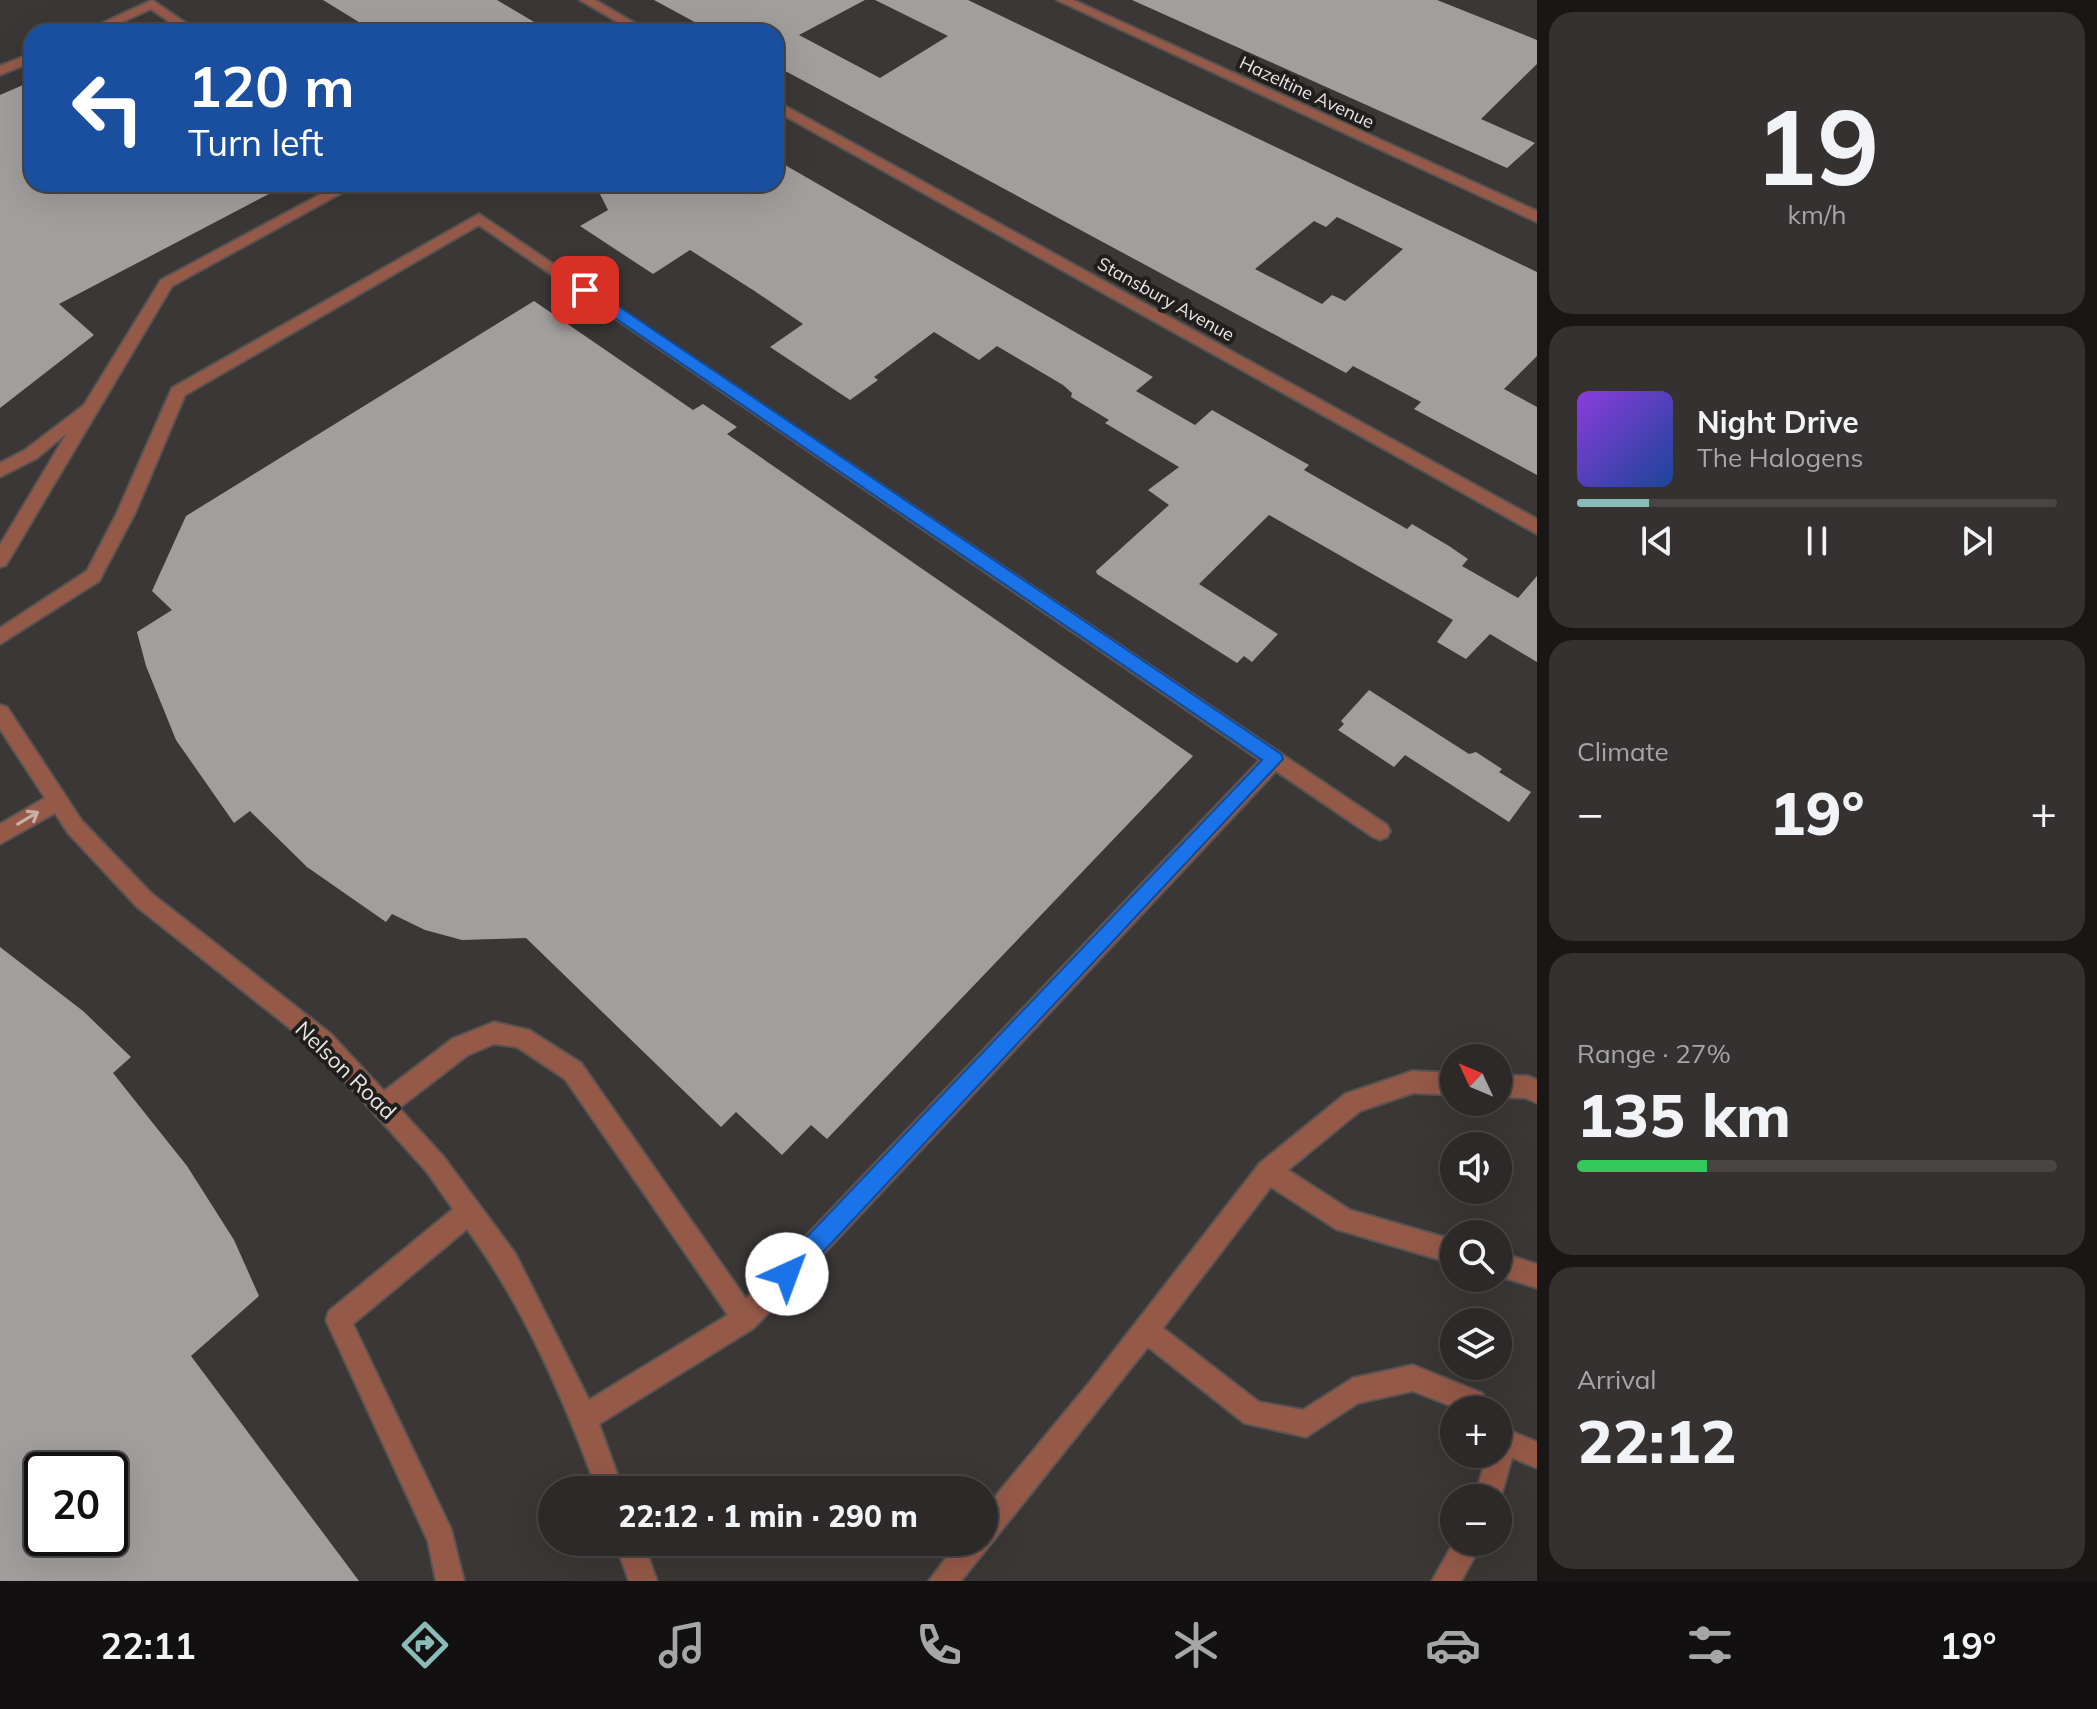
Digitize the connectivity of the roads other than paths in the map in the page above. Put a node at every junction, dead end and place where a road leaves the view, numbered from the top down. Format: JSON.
{"nodes":[{"id":1,"x":586,"y":0,"type":"edge"},
{"id":2,"x":1063,"y":0,"type":"edge"},
{"id":3,"x":107,"y":24,"type":"edge"},
{"id":4,"x":181,"y":24,"type":"edge"},
{"id":5,"x":630,"y":24,"type":"edge"},
{"id":6,"x":24,"y":60,"type":"edge"},
{"id":7,"x":0,"y":71,"type":"edge"},
{"id":8,"x":784,"y":109,"type":"edge"},
{"id":9,"x":336,"y":192,"type":"edge"},
{"id":10,"x":1537,"y":217,"type":"edge"},
{"id":11,"x":96,"y":401,"type":"junction"},
{"id":12,"x":0,"y":471,"type":"edge"},
{"id":13,"x":1537,"y":527,"type":"edge"},
{"id":14,"x":0,"y":560,"type":"edge"},
{"id":15,"x":0,"y":637,"type":"edge"},
{"id":16,"x":0,"y":713,"type":"edge"},
{"id":17,"x":1274,"y":759,"type":"junction"},
{"id":18,"x":57,"y":801,"type":"junction"},
{"id":19,"x":1380,"y":831,"type":"dead end"},
{"id":20,"x":0,"y":835,"type":"edge"},
{"id":21,"x":1440,"y":1083,"type":"edge"},
{"id":22,"x":1512,"y":1086,"type":"edge"},
{"id":23,"x":1537,"y":1092,"type":"edge"},
{"id":24,"x":385,"y":1105,"type":"junction"},
{"id":25,"x":1268,"y":1171,"type":"junction"},
{"id":26,"x":469,"y":1212,"type":"junction"},
{"id":27,"x":1440,"y":1248,"type":"edge"},
{"id":28,"x":1512,"y":1268,"type":"edge"},
{"id":29,"x":1537,"y":1276,"type":"edge"},
{"id":30,"x":745,"y":1319,"type":"junction"},
{"id":31,"x":1146,"y":1330,"type":"junction"},
{"id":32,"x":1458,"y":1396,"type":"edge"},
{"id":33,"x":584,"y":1418,"type":"junction"},
{"id":34,"x":1512,"y":1443,"type":"edge"},
{"id":35,"x":1537,"y":1455,"type":"edge"},
{"id":36,"x":605,"y":1476,"type":"edge"},
{"id":37,"x":998,"y":1514,"type":"edge"},
{"id":38,"x":634,"y":1556,"type":"edge"},
{"id":39,"x":964,"y":1556,"type":"edge"},
{"id":40,"x":1461,"y":1556,"type":"edge"},
{"id":41,"x":450,"y":1581,"type":"edge"},
{"id":42,"x":643,"y":1581,"type":"edge"},
{"id":43,"x":943,"y":1581,"type":"edge"},
{"id":44,"x":1446,"y":1581,"type":"edge"}],
"edges":[{"from":1,"to":5,"type":"street"},
{"from":2,"to":10,"type":"street","name":"Hazeltine Avenue"},
{"from":3,"to":4,"type":"street"},
{"from":6,"to":7,"type":"street"},
{"from":8,"to":13,"type":"street","name":"Stansbury Avenue"},
{"from":9,"to":11,"type":"street"},
{"from":11,"to":12,"type":"street"},
{"from":11,"to":14,"type":"street"},
{"from":15,"to":17,"type":"street"},
{"from":16,"to":18,"type":"street","name":"Nelson Road"},
{"from":17,"to":19,"type":"street"},
{"from":17,"to":30,"type":"street"},
{"from":20,"to":18,"type":"street","one_way":true},
{"from":18,"to":24,"type":"street","name":"Nelson Road"},
{"from":21,"to":25,"type":"street"},
{"from":22,"to":23,"type":"street"},
{"from":24,"to":26,"type":"street","name":"Nelson Road"},
{"from":24,"to":30,"type":"street"},
{"from":25,"to":27,"type":"street"},
{"from":25,"to":31,"type":"street"},
{"from":26,"to":33,"type":"street","name":"Nelson Road"},
{"from":26,"to":41,"type":"street"},
{"from":28,"to":29,"type":"street"},
{"from":30,"to":33,"type":"street"},
{"from":31,"to":32,"type":"street"},
{"from":31,"to":37,"type":"street"},
{"from":33,"to":36,"type":"street","name":"Nelson Road"},
{"from":34,"to":35,"type":"street"},
{"from":38,"to":42,"type":"street"},
{"from":39,"to":43,"type":"street"},
{"from":40,"to":44,"type":"street"}]}
